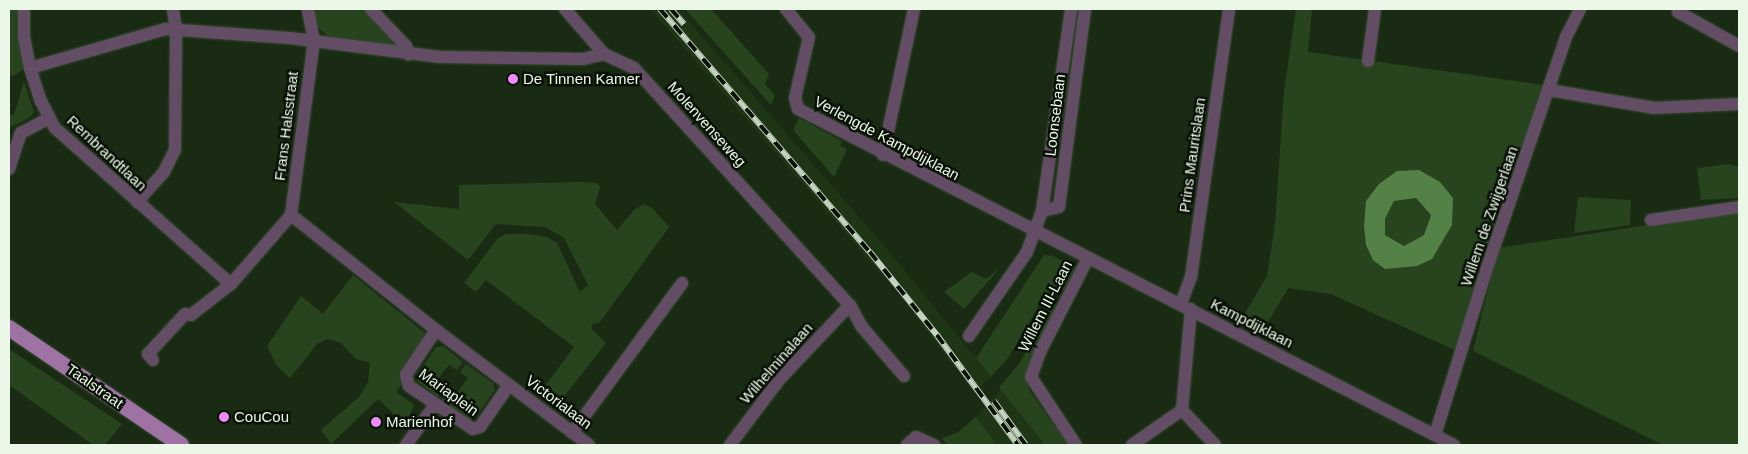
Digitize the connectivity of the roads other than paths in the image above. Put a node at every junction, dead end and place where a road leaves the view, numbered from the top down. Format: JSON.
{"nodes":[{"id":1,"x":24,"y":9,"type":"edge"},
{"id":2,"x":172,"y":9,"type":"edge"},
{"id":3,"x":308,"y":9,"type":"edge"},
{"id":4,"x":372,"y":9,"type":"edge"},
{"id":5,"x":565,"y":9,"type":"edge"},
{"id":6,"x":786,"y":9,"type":"edge"},
{"id":7,"x":914,"y":9,"type":"edge"},
{"id":8,"x":1071,"y":9,"type":"edge"},
{"id":9,"x":1085,"y":9,"type":"edge"},
{"id":10,"x":1229,"y":9,"type":"edge"},
{"id":11,"x":1375,"y":9,"type":"edge"},
{"id":12,"x":1580,"y":9,"type":"edge"},
{"id":13,"x":1678,"y":12,"type":"dead end"},
{"id":14,"x":176,"y":29,"type":"junction"},
{"id":15,"x":314,"y":41,"type":"junction"},
{"id":16,"x":1739,"y":46,"type":"edge"},
{"id":17,"x":409,"y":54,"type":"junction"},
{"id":18,"x":604,"y":54,"type":"junction"},
{"id":19,"x":1368,"y":61,"type":"dead end"},
{"id":20,"x":30,"y":68,"type":"junction"},
{"id":21,"x":1548,"y":90,"type":"junction"},
{"id":22,"x":1739,"y":104,"type":"edge"},
{"id":23,"x":49,"y":118,"type":"junction"},
{"id":24,"x":883,"y":156,"type":"junction"},
{"id":25,"x":9,"y":169,"type":"edge"},
{"id":26,"x":137,"y":202,"type":"junction"},
{"id":27,"x":1739,"y":207,"type":"edge"},
{"id":28,"x":1042,"y":211,"type":"junction"},
{"id":29,"x":291,"y":215,"type":"junction"},
{"id":30,"x":1651,"y":220,"type":"dead end"},
{"id":31,"x":1034,"y":232,"type":"junction"},
{"id":32,"x":1088,"y":258,"type":"junction"},
{"id":33,"x":682,"y":283,"type":"dead end"},
{"id":34,"x":231,"y":284,"type":"junction"},
{"id":35,"x":850,"y":305,"type":"junction"},
{"id":36,"x":1186,"y":307,"type":"junction"},
{"id":37,"x":9,"y":328,"type":"edge"},
{"id":38,"x":436,"y":330,"type":"junction"},
{"id":39,"x":969,"y":336,"type":"dead end"},
{"id":40,"x":153,"y":360,"type":"dead end"},
{"id":41,"x":904,"y":376,"type":"dead end"},
{"id":42,"x":509,"y":385,"type":"junction"},
{"id":43,"x":435,"y":405,"type":"junction"},
{"id":44,"x":1182,"y":410,"type":"junction"},
{"id":45,"x":572,"y":433,"type":"junction"},
{"id":46,"x":912,"y":441,"type":"edge"},
{"id":47,"x":1444,"y":441,"type":"edge"},
{"id":48,"x":181,"y":445,"type":"edge"},
{"id":49,"x":406,"y":445,"type":"edge"},
{"id":50,"x":589,"y":445,"type":"edge"},
{"id":51,"x":730,"y":445,"type":"edge"},
{"id":52,"x":934,"y":445,"type":"edge"},
{"id":53,"x":1076,"y":445,"type":"edge"},
{"id":54,"x":1132,"y":445,"type":"edge"},
{"id":55,"x":1215,"y":445,"type":"edge"}],
"edges":[{"from":1,"to":20,"type":"street","name":"Rembrandtlaan"},
{"from":2,"to":14,"type":"street"},
{"from":3,"to":15,"type":"street"},
{"from":4,"to":17,"type":"street"},
{"from":5,"to":18,"type":"street"},
{"from":6,"to":24,"type":"street","name":"Verlengde Kampdijklaan"},
{"from":7,"to":24,"type":"street"},
{"from":8,"to":28,"type":"street","name":"Loonsebaan"},
{"from":9,"to":28,"type":"street","name":"Loonsebaan"},
{"from":10,"to":36,"type":"street","name":"Prins Mauritslaan"},
{"from":11,"to":19,"type":"street"},
{"from":12,"to":21,"type":"street","name":"Willem de Zwijgerlaan"},
{"from":13,"to":16,"type":"street"},
{"from":14,"to":15,"type":"street"},
{"from":14,"to":20,"type":"street"},
{"from":14,"to":26,"type":"street"},
{"from":15,"to":17,"type":"street"},
{"from":15,"to":29,"type":"street","name":"Frans Halsstraat"},
{"from":17,"to":18,"type":"street"},
{"from":18,"to":35,"type":"street","name":"Molenvenseweg"},
{"from":20,"to":23,"type":"street","name":"Rembrandtlaan"},
{"from":21,"to":22,"type":"street"},
{"from":21,"to":47,"type":"street","name":"Willem de Zwijgerlaan"},
{"from":23,"to":25,"type":"street"},
{"from":23,"to":26,"type":"street","name":"Rembrandtlaan"},
{"from":24,"to":31,"type":"street","name":"Verlengde Kampdijklaan"},
{"from":26,"to":34,"type":"street","name":"Rembrandtlaan"},
{"from":27,"to":30,"type":"street"},
{"from":28,"to":31,"type":"street","name":"Loonsebaan"},
{"from":29,"to":34,"type":"street"},
{"from":29,"to":38,"type":"street"},
{"from":31,"to":32,"type":"street","name":"Kampdijklaan"},
{"from":31,"to":39,"type":"street","name":"Loonsebaan"},
{"from":32,"to":36,"type":"street","name":"Kampdijklaan"},
{"from":32,"to":53,"type":"street","name":"Willem III-Laan"},
{"from":33,"to":45,"type":"street"},
{"from":34,"to":40,"type":"street"},
{"from":35,"to":41,"type":"street","name":"Molenvenseweg"},
{"from":35,"to":51,"type":"street","name":"Wilhelminalaan"},
{"from":36,"to":44,"type":"street","name":"Prins Mauritslaan"},
{"from":36,"to":47,"type":"street","name":"Kampdijklaan"},
{"from":37,"to":48,"type":"main road","name":"Taalstraat"},
{"from":38,"to":42,"type":"street"},
{"from":38,"to":43,"type":"street","name":"Mariaplein"},
{"from":42,"to":43,"type":"street","name":"Mariaplein"},
{"from":42,"to":45,"type":"street","name":"Victorialaan"},
{"from":43,"to":49,"type":"street"},
{"from":44,"to":54,"type":"street"},
{"from":44,"to":55,"type":"street"},
{"from":45,"to":50,"type":"street","name":"Victorialaan"},
{"from":46,"to":52,"type":"street"}]}
